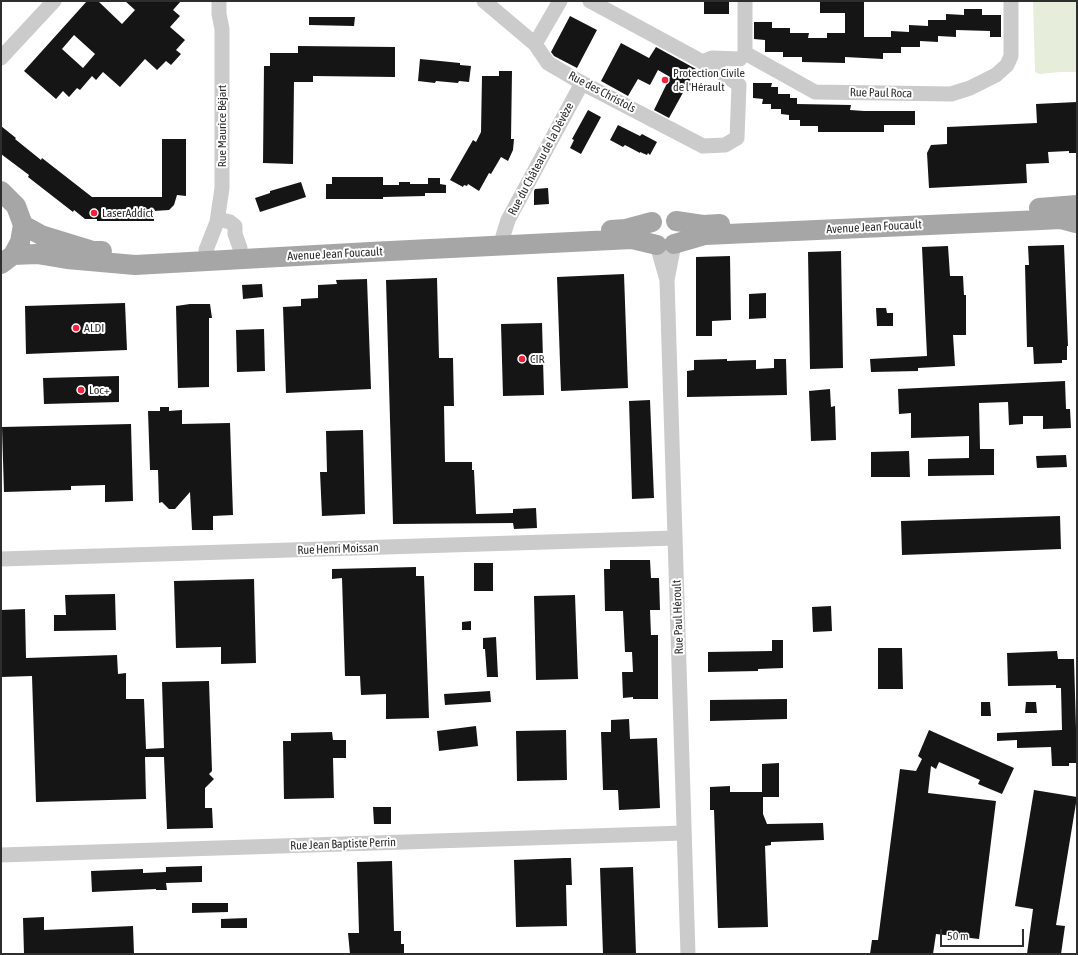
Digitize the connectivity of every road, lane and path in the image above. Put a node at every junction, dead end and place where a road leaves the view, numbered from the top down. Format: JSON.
{"nodes":[{"id":1,"x":54,"y":1,"type":"edge"},
{"id":2,"x":219,"y":1,"type":"edge"},
{"id":3,"x":484,"y":1,"type":"edge"},
{"id":4,"x":560,"y":1,"type":"edge"},
{"id":5,"x":590,"y":1,"type":"edge"},
{"id":6,"x":745,"y":1,"type":"edge"},
{"id":7,"x":1011,"y":1,"type":"edge"},
{"id":8,"x":535,"y":44,"type":"junction"},
{"id":9,"x":742,"y":56,"type":"junction"},
{"id":10,"x":1,"y":58,"type":"edge"},
{"id":11,"x":702,"y":62,"type":"junction"},
{"id":12,"x":582,"y":83,"type":"junction"},
{"id":13,"x":739,"y":85,"type":"junction"},
{"id":14,"x":1,"y":191,"type":"edge"},
{"id":15,"x":1077,"y":214,"type":"edge"},
{"id":16,"x":226,"y":221,"type":"dead end"},
{"id":17,"x":676,"y":221,"type":"junction"},
{"id":18,"x":652,"y":222,"type":"junction"},
{"id":19,"x":23,"y":225,"type":"junction"},
{"id":20,"x":503,"y":236,"type":"junction"},
{"id":21,"x":666,"y":245,"type":"junction"},
{"id":22,"x":240,"y":248,"type":"junction"},
{"id":23,"x":206,"y":250,"type":"junction"},
{"id":24,"x":7,"y":259,"type":"edge"},
{"id":25,"x":675,"y":538,"type":"junction"},
{"id":26,"x":1,"y":559,"type":"edge"},
{"id":27,"x":684,"y":833,"type":"junction"},
{"id":28,"x":1,"y":855,"type":"edge"},
{"id":29,"x":688,"y":954,"type":"edge"}],
"edges":[{"from":1,"to":10,"type":"street"},
{"from":2,"to":23,"type":"street","name":"Rue Maurice Béjart"},
{"from":3,"to":8,"type":"street","name":"Rue des Christols"},
{"from":4,"to":8,"type":"street"},
{"from":5,"to":11,"type":"street"},
{"from":6,"to":9,"type":"street"},
{"from":7,"to":9,"type":"street","name":"Rue Paul Roca"},
{"from":8,"to":12,"type":"street","name":"Rue des Christols"},
{"from":9,"to":11,"type":"street"},
{"from":9,"to":13,"type":"street"},
{"from":11,"to":13,"type":"street"},
{"from":12,"to":13,"type":"street","name":"Rue des Christols"},
{"from":12,"to":20,"type":"street","name":"Rue du Château de la Dévèze"},
{"from":14,"to":19,"type":"main road"},
{"from":15,"to":17,"type":"main road","name":"Avenue Jean Foucault"},
{"from":15,"to":21,"type":"main road","name":"Avenue Jean Foucault"},
{"from":16,"to":22,"type":"street"},
{"from":17,"to":18,"type":"main road"},
{"from":17,"to":21,"type":"main road"},
{"from":18,"to":20,"type":"main road","name":"Avenue Jean Foucault"},
{"from":18,"to":21,"type":"main road"},
{"from":19,"to":23,"type":"main road","name":"Avenue Jean Foucault"},
{"from":19,"to":24,"type":"main road"},
{"from":20,"to":22,"type":"main road","name":"Avenue Jean Foucault"},
{"from":21,"to":24,"type":"main road","name":"Avenue Jean Foucault"},
{"from":21,"to":25,"type":"street","name":"Rue Paul Héroult"},
{"from":22,"to":23,"type":"main road","name":"Avenue Jean Foucault"},
{"from":25,"to":26,"type":"street","name":"Rue Henri Moissan"},
{"from":25,"to":27,"type":"street","name":"Rue Paul Héroult"},
{"from":27,"to":28,"type":"street","name":"Rue Jean Baptiste Perrin"},
{"from":27,"to":29,"type":"street","name":"Rue Paul Héroult"}]}
